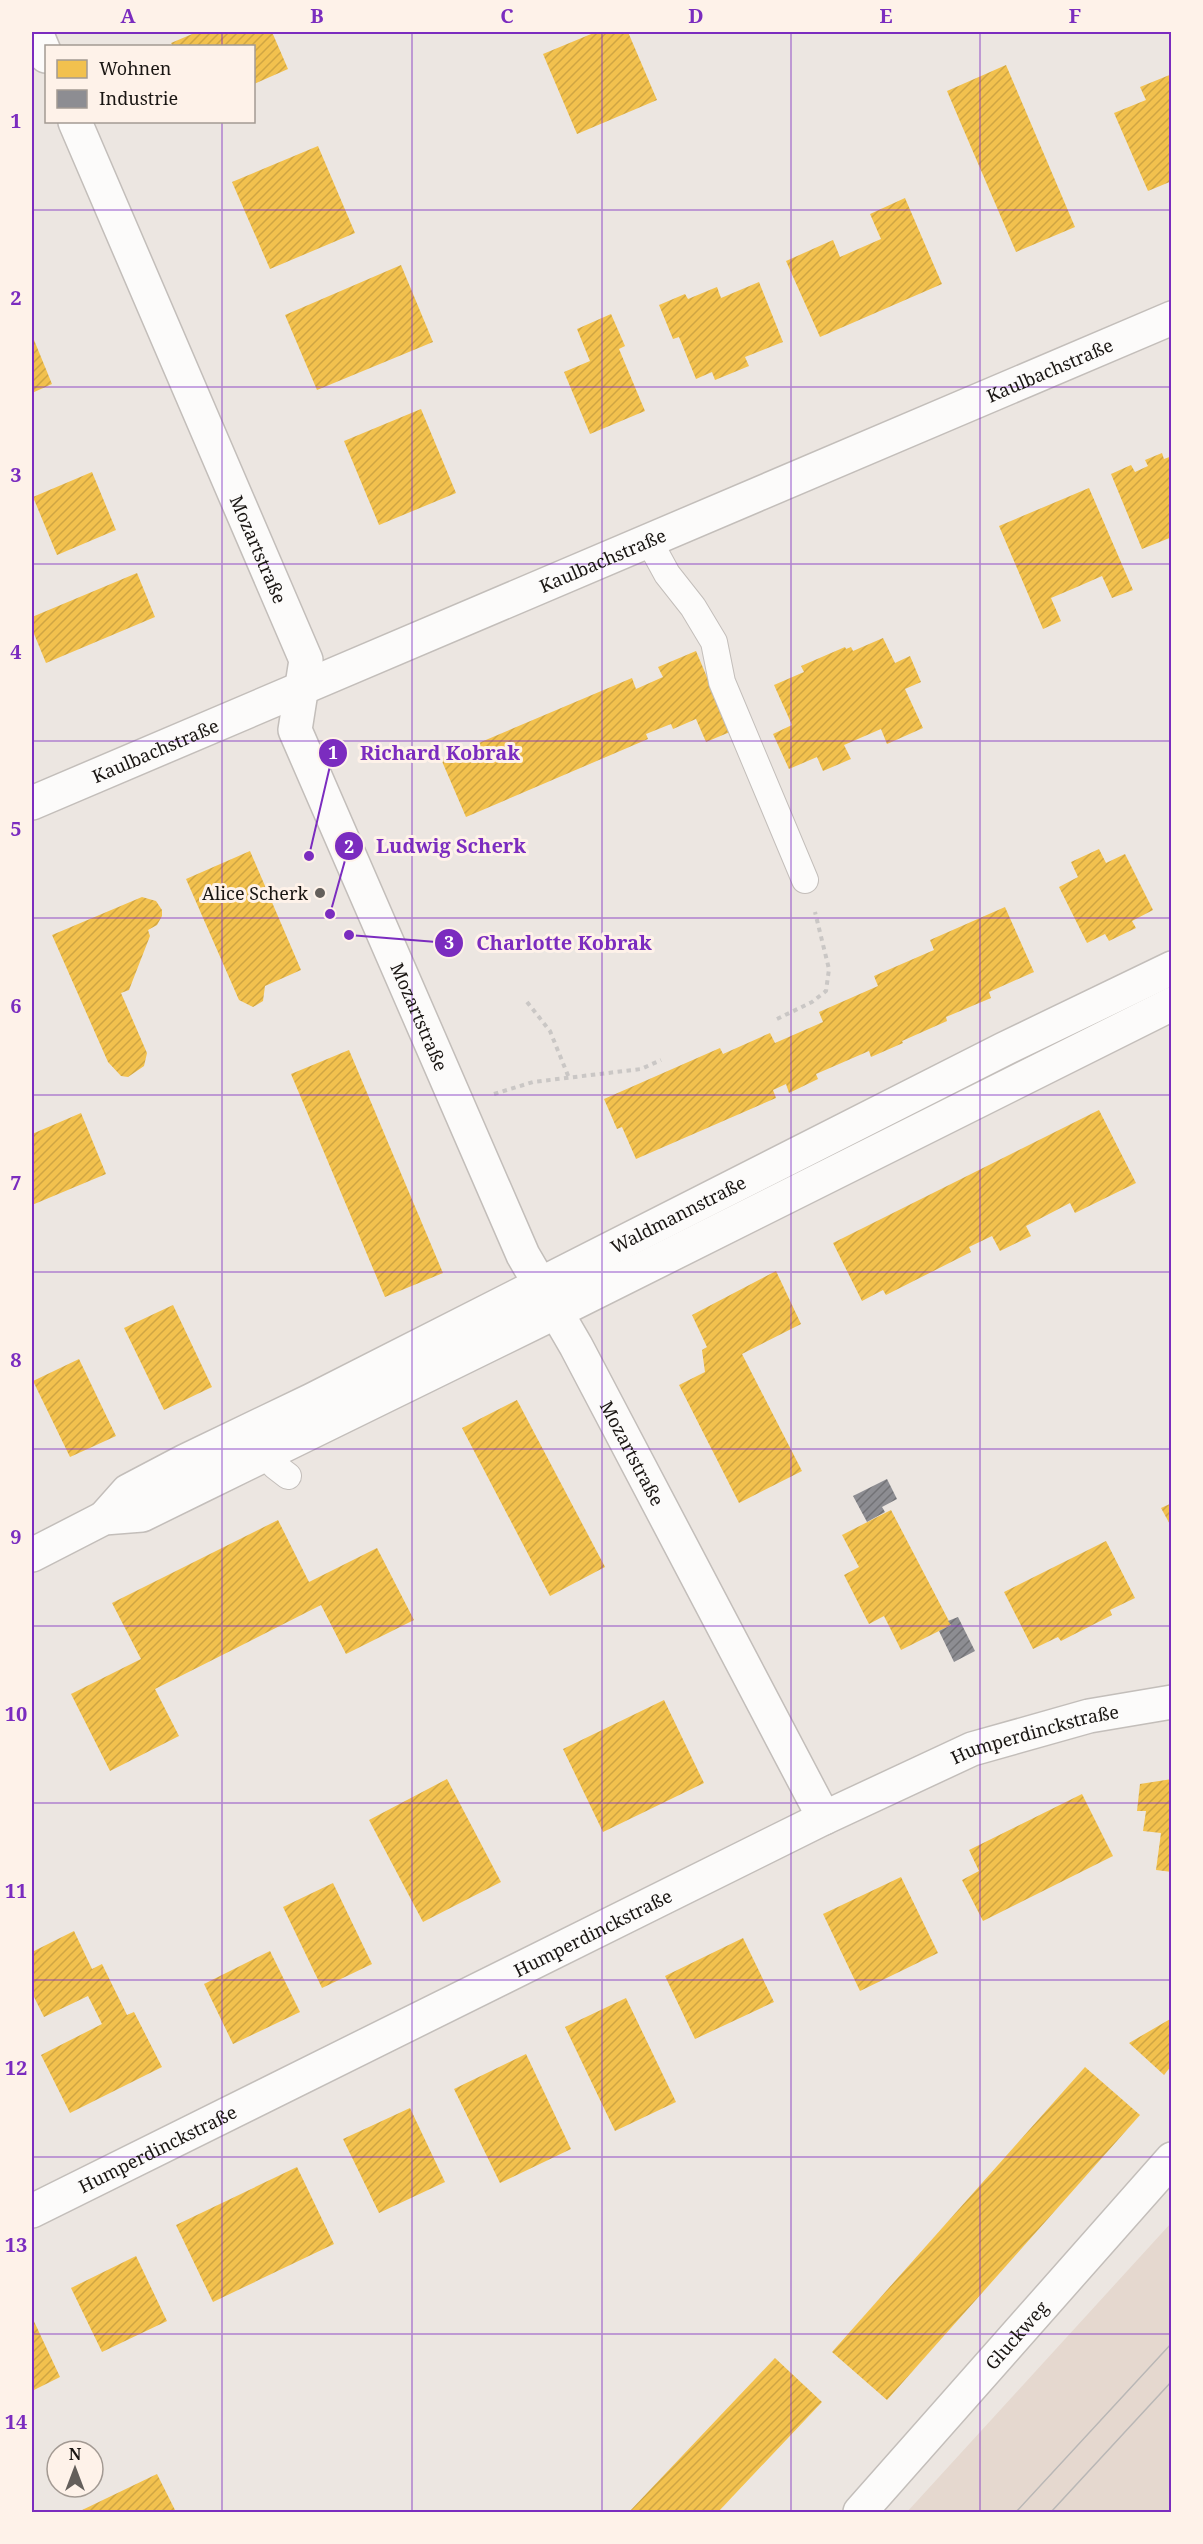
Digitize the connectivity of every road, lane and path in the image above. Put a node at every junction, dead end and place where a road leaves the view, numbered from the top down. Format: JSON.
{"nodes":[{"id":1,"x":36,"y":32,"type":"edge"},
{"id":2,"x":45,"y":54,"type":"edge"},
{"id":3,"x":75,"y":123,"type":"edge"},
{"id":4,"x":1172,"y":318,"type":"edge"},
{"id":5,"x":649,"y":540,"type":"junction"},
{"id":6,"x":302,"y":688,"type":"junction"},
{"id":7,"x":32,"y":803,"type":"edge"},
{"id":8,"x":805,"y":880,"type":"joint"},
{"id":9,"x":1172,"y":968,"type":"edge"},
{"id":10,"x":527,"y":1002,"type":"dead end"},
{"id":11,"x":1172,"y":1004,"type":"edge"},
{"id":12,"x":777,"y":1019,"type":"dead end"},
{"id":13,"x":661,"y":1060,"type":"dead end"},
{"id":14,"x":569,"y":1078,"type":"junction"},
{"id":15,"x":485,"y":1096,"type":"dead end"},
{"id":16,"x":548,"y":1299,"type":"junction"},
{"id":17,"x":32,"y":1555,"type":"edge"},
{"id":18,"x":1172,"y":1702,"type":"edge"},
{"id":19,"x":824,"y":1818,"type":"junction"},
{"id":20,"x":1172,"y":2158,"type":"edge"},
{"id":21,"x":32,"y":2211,"type":"edge"},
{"id":22,"x":860,"y":2512,"type":"edge"}],
"edges":[{"from":1,"to":2,"type":"street"},
{"from":3,"to":6,"type":"street","name":"Mozartstraße"},
{"from":4,"to":5,"type":"street","name":"Kaulbachstraße"},
{"from":5,"to":6,"type":"street","name":"Kaulbachstraße"},
{"from":5,"to":8,"type":"lane"},
{"from":6,"to":7,"type":"street","name":"Kaulbachstraße"},
{"from":6,"to":16,"type":"street","name":"Mozartstraße"},
{"from":8,"to":12,"type":"path"},
{"from":9,"to":16,"type":"street","name":"Waldmannstraße"},
{"from":10,"to":14,"type":"path"},
{"from":11,"to":16,"type":"street","name":"Waldmannstraße"},
{"from":13,"to":14,"type":"path"},
{"from":14,"to":15,"type":"path"},
{"from":16,"to":17,"type":"street","name":"Waldmannstraße"},
{"from":16,"to":19,"type":"street","name":"Mozartstraße"},
{"from":18,"to":19,"type":"street","name":"Humperdinckstraße"},
{"from":19,"to":21,"type":"street","name":"Humperdinckstraße"},
{"from":20,"to":22,"type":"street","name":"Gluckweg"}]}
